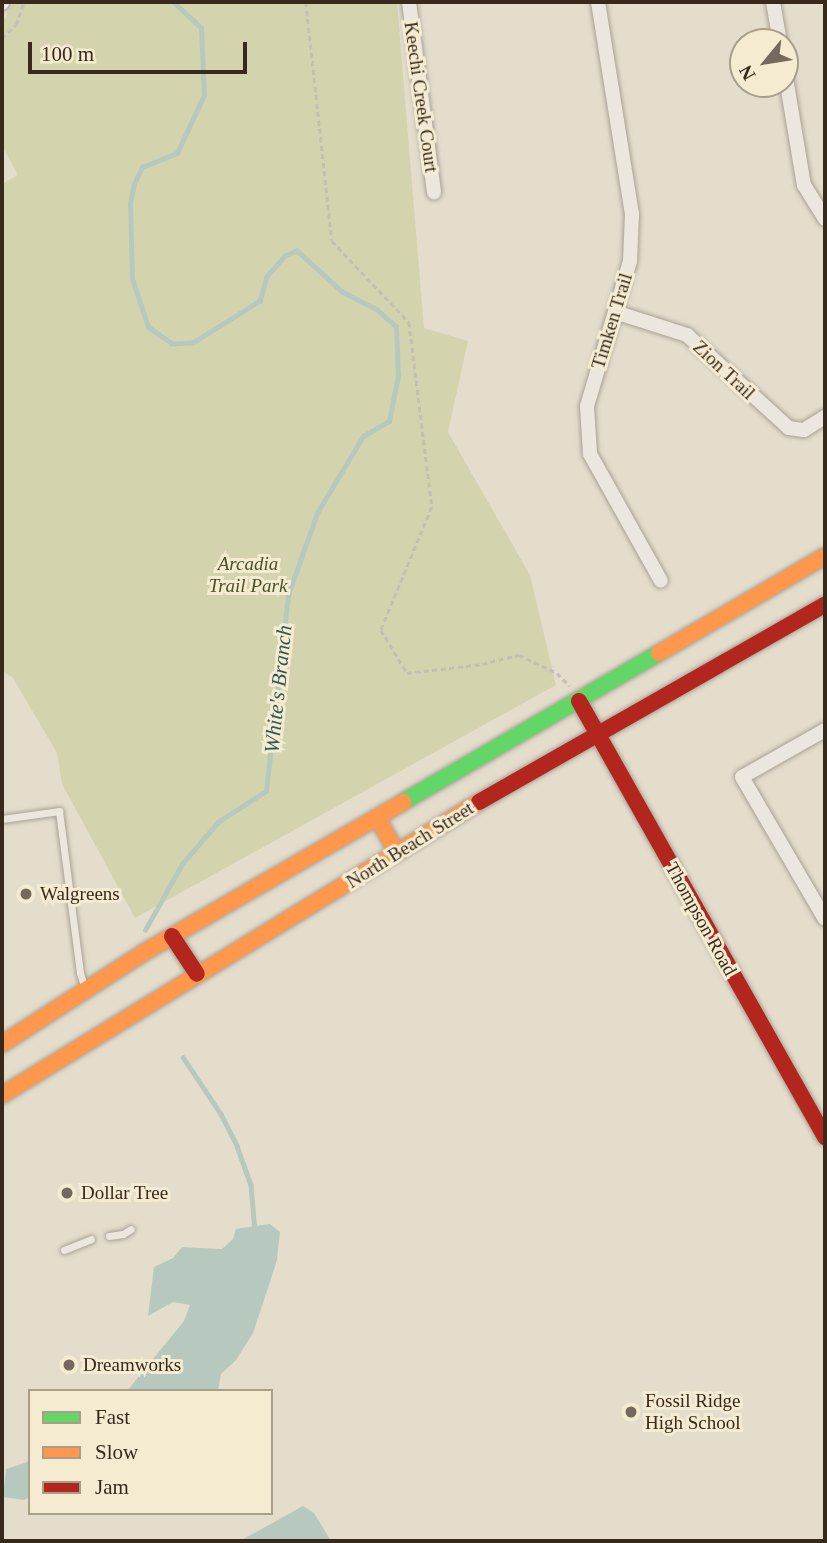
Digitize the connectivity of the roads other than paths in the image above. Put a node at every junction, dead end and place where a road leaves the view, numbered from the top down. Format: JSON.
{"nodes":[{"id":1,"x":409,"y":2,"type":"edge"},
{"id":2,"x":598,"y":2,"type":"edge"},
{"id":3,"x":773,"y":2,"type":"edge"},
{"id":4,"x":778,"y":28,"type":"edge"},
{"id":5,"x":789,"y":98,"type":"edge"},
{"id":6,"x":434,"y":192,"type":"dead end"},
{"id":7,"x":825,"y":219,"type":"edge"},
{"id":8,"x":615,"y":312,"type":"junction"},
{"id":9,"x":825,"y":417,"type":"edge"},
{"id":10,"x":825,"y":556,"type":"edge"},
{"id":11,"x":661,"y":581,"type":"dead end"},
{"id":12,"x":825,"y":605,"type":"edge"},
{"id":13,"x":575,"y":694,"type":"junction"},
{"id":14,"x":825,"y":730,"type":"edge"},
{"id":15,"x":597,"y":733,"type":"junction"},
{"id":16,"x":377,"y":817,"type":"junction"},
{"id":17,"x":2,"y":819,"type":"edge"},
{"id":18,"x":397,"y":853,"type":"junction"},
{"id":19,"x":825,"y":919,"type":"edge"},
{"id":20,"x":172,"y":936,"type":"junction"},
{"id":21,"x":197,"y":974,"type":"junction"},
{"id":22,"x":85,"y":989,"type":"junction"},
{"id":23,"x":2,"y":1044,"type":"edge"},
{"id":24,"x":2,"y":1096,"type":"edge"},
{"id":25,"x":825,"y":1134,"type":"edge"},
{"id":26,"x":131,"y":1228,"type":"dead end"},
{"id":27,"x":109,"y":1236,"type":"dead end"},
{"id":28,"x":91,"y":1239,"type":"dead end"},
{"id":29,"x":64,"y":1250,"type":"dead end"}],
"edges":[{"from":1,"to":6,"type":"street","name":"Keechi Creek Court"},
{"from":2,"to":8,"type":"street","name":"Timken Trail"},
{"from":3,"to":4,"type":"street"},
{"from":5,"to":7,"type":"street"},
{"from":8,"to":9,"type":"street","name":"Zion Trail"},
{"from":8,"to":11,"type":"street","name":"Timken Trail"},
{"from":10,"to":13,"type":"main road","name":"North Beach Street"},
{"from":12,"to":15,"type":"main road","name":"North Beach Street"},
{"from":13,"to":15,"type":"main road","name":"Thompson Road"},
{"from":13,"to":16,"type":"main road","name":"North Beach Street"},
{"from":14,"to":19,"type":"street"},
{"from":15,"to":18,"type":"main road","name":"North Beach Street"},
{"from":15,"to":25,"type":"main road","name":"Thompson Road"},
{"from":16,"to":18,"type":"main road"},
{"from":16,"to":20,"type":"main road","name":"North Beach Street"},
{"from":17,"to":22,"type":"lane"},
{"from":18,"to":21,"type":"main road","name":"North Beach Street"},
{"from":20,"to":21,"type":"main road"},
{"from":20,"to":22,"type":"main road","name":"North Beach Street"},
{"from":21,"to":24,"type":"main road","name":"North Beach Street"},
{"from":22,"to":23,"type":"main road","name":"North Beach Street"},
{"from":26,"to":27,"type":"lane"},
{"from":28,"to":29,"type":"lane"}]}
